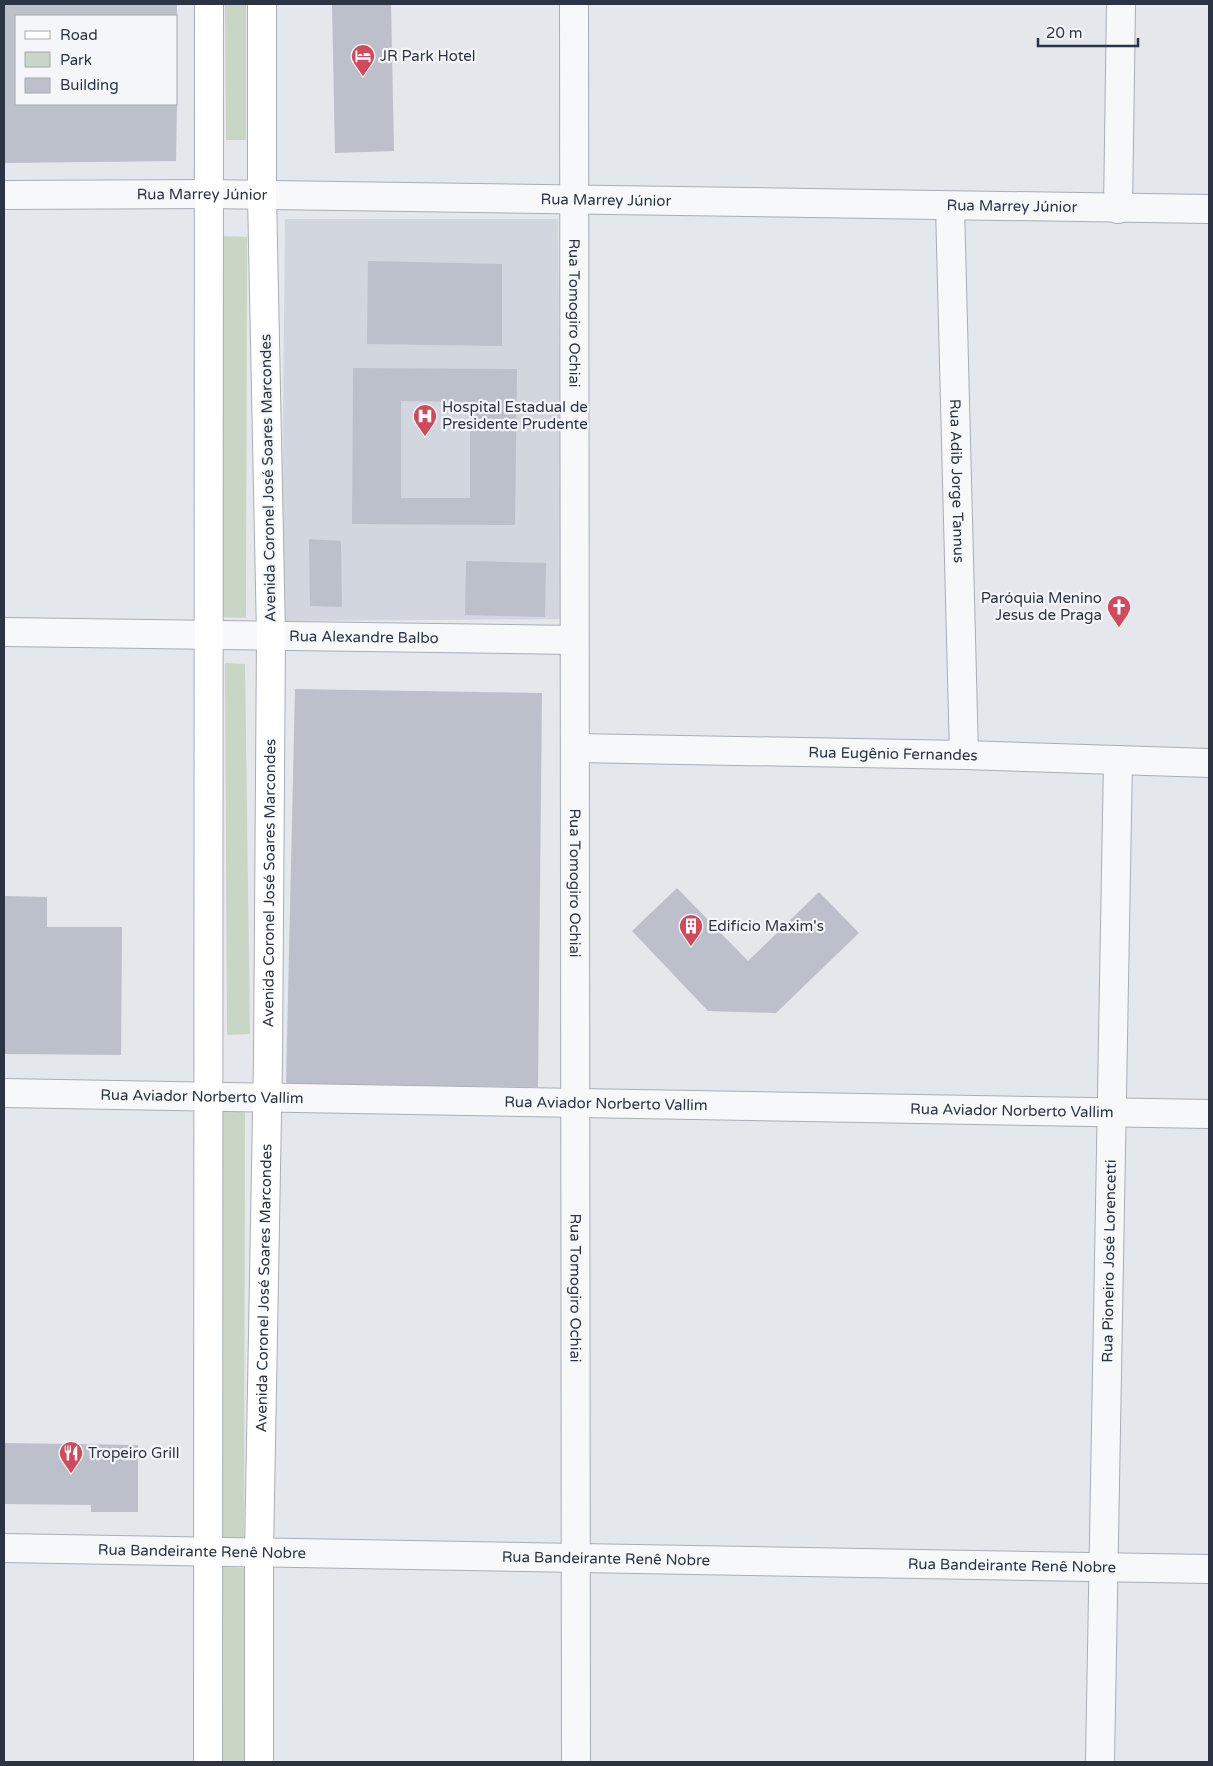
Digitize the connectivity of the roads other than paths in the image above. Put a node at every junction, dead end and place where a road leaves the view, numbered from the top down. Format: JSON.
{"nodes":[{"id":1,"x":208,"y":4,"type":"edge"},
{"id":2,"x":262,"y":4,"type":"edge"},
{"id":3,"x":574,"y":4,"type":"edge"},
{"id":4,"x":1121,"y":4,"type":"edge"},
{"id":5,"x":208,"y":194,"type":"junction"},
{"id":6,"x":4,"y":195,"type":"edge"},
{"id":7,"x":262,"y":195,"type":"junction"},
{"id":8,"x":574,"y":201,"type":"junction"},
{"id":9,"x":950,"y":206,"type":"junction"},
{"id":10,"x":1118,"y":208,"type":"junction"},
{"id":11,"x":1209,"y":209,"type":"edge"},
{"id":12,"x":4,"y":632,"type":"edge"},
{"id":13,"x":208,"y":635,"type":"junction"},
{"id":14,"x":271,"y":636,"type":"junction"},
{"id":15,"x":574,"y":640,"type":"junction"},
{"id":16,"x":575,"y":748,"type":"junction"},
{"id":17,"x":964,"y":755,"type":"junction"},
{"id":18,"x":1118,"y":760,"type":"junction"},
{"id":19,"x":1209,"y":763,"type":"edge"},
{"id":20,"x":4,"y":1093,"type":"edge"},
{"id":21,"x":208,"y":1096,"type":"junction"},
{"id":22,"x":267,"y":1096,"type":"junction"},
{"id":23,"x":575,"y":1103,"type":"junction"},
{"id":24,"x":1112,"y":1112,"type":"junction"},
{"id":25,"x":1209,"y":1114,"type":"edge"},
{"id":26,"x":4,"y":1548,"type":"edge"},
{"id":27,"x":208,"y":1551,"type":"junction"},
{"id":28,"x":259,"y":1552,"type":"junction"},
{"id":29,"x":576,"y":1558,"type":"junction"},
{"id":30,"x":1103,"y":1567,"type":"junction"},
{"id":31,"x":1209,"y":1569,"type":"edge"},
{"id":32,"x":208,"y":1762,"type":"edge"},
{"id":33,"x":259,"y":1762,"type":"edge"},
{"id":34,"x":576,"y":1762,"type":"edge"},
{"id":35,"x":1100,"y":1762,"type":"edge"}],
"edges":[{"from":1,"to":5,"type":"main road"},
{"from":2,"to":7,"type":"main road","name":"Avenida Coronel José Soares Marcondes"},
{"from":3,"to":8,"type":"street","name":"Rua Tomogiro Ochiai"},
{"from":4,"to":10,"type":"street"},
{"from":5,"to":6,"type":"street","name":"Rua Marrey Júnior"},
{"from":5,"to":7,"type":"street","name":"Rua Marrey Júnior"},
{"from":5,"to":13,"type":"main road"},
{"from":7,"to":8,"type":"street","name":"Rua Marrey Júnior"},
{"from":7,"to":14,"type":"main road","name":"Avenida Coronel José Soares Marcondes"},
{"from":8,"to":9,"type":"street","name":"Rua Marrey Júnior"},
{"from":8,"to":15,"type":"street","name":"Rua Tomogiro Ochiai"},
{"from":9,"to":10,"type":"street","name":"Rua Marrey Júnior"},
{"from":9,"to":17,"type":"street","name":"Rua Adib Jorge Tannus"},
{"from":10,"to":11,"type":"street","name":"Rua Marrey Júnior"},
{"from":12,"to":13,"type":"street","name":"Rua Alexandre Balbo"},
{"from":13,"to":14,"type":"street","name":"Rua Alexandre Balbo"},
{"from":13,"to":21,"type":"main road"},
{"from":14,"to":15,"type":"street","name":"Rua Alexandre Balbo"},
{"from":14,"to":22,"type":"main road","name":"Avenida Coronel José Soares Marcondes"},
{"from":15,"to":16,"type":"street","name":"Rua Tomogiro Ochiai"},
{"from":16,"to":17,"type":"street","name":"Rua Eugênio Fernandes"},
{"from":16,"to":23,"type":"street","name":"Rua Tomogiro Ochiai"},
{"from":17,"to":18,"type":"street","name":"Rua Eugênio Fernandes"},
{"from":18,"to":19,"type":"street","name":"Rua Eugênio Fernandes"},
{"from":18,"to":24,"type":"street","name":"Rua Pioneiro José Lorencetti"},
{"from":20,"to":21,"type":"street","name":"Rua Aviador Norberto Vallim"},
{"from":21,"to":22,"type":"street","name":"Rua Aviador Norberto Vallim"},
{"from":21,"to":27,"type":"main road"},
{"from":22,"to":23,"type":"street","name":"Rua Aviador Norberto Vallim"},
{"from":22,"to":28,"type":"main road","name":"Avenida Coronel José Soares Marcondes"},
{"from":23,"to":24,"type":"street","name":"Rua Aviador Norberto Vallim"},
{"from":23,"to":29,"type":"street","name":"Rua Tomogiro Ochiai"},
{"from":24,"to":25,"type":"street","name":"Rua Aviador Norberto Vallim"},
{"from":24,"to":30,"type":"street","name":"Rua Pioneiro José Lorencetti"},
{"from":26,"to":27,"type":"street","name":"Rua Bandeirante Renê Nobre"},
{"from":27,"to":28,"type":"street","name":"Rua Bandeirante Renê Nobre"},
{"from":27,"to":32,"type":"main road"},
{"from":28,"to":29,"type":"street","name":"Rua Bandeirante Renê Nobre"},
{"from":28,"to":33,"type":"main road","name":"Avenida Coronel José Soares Marcondes"},
{"from":29,"to":30,"type":"street","name":"Rua Bandeirante Renê Nobre"},
{"from":29,"to":34,"type":"street","name":"Rua Tomogiro Ochiai"},
{"from":30,"to":31,"type":"street","name":"Rua Bandeirante Renê Nobre"},
{"from":30,"to":35,"type":"street","name":"Rua Pioneiro José Lorencetti"}]}
